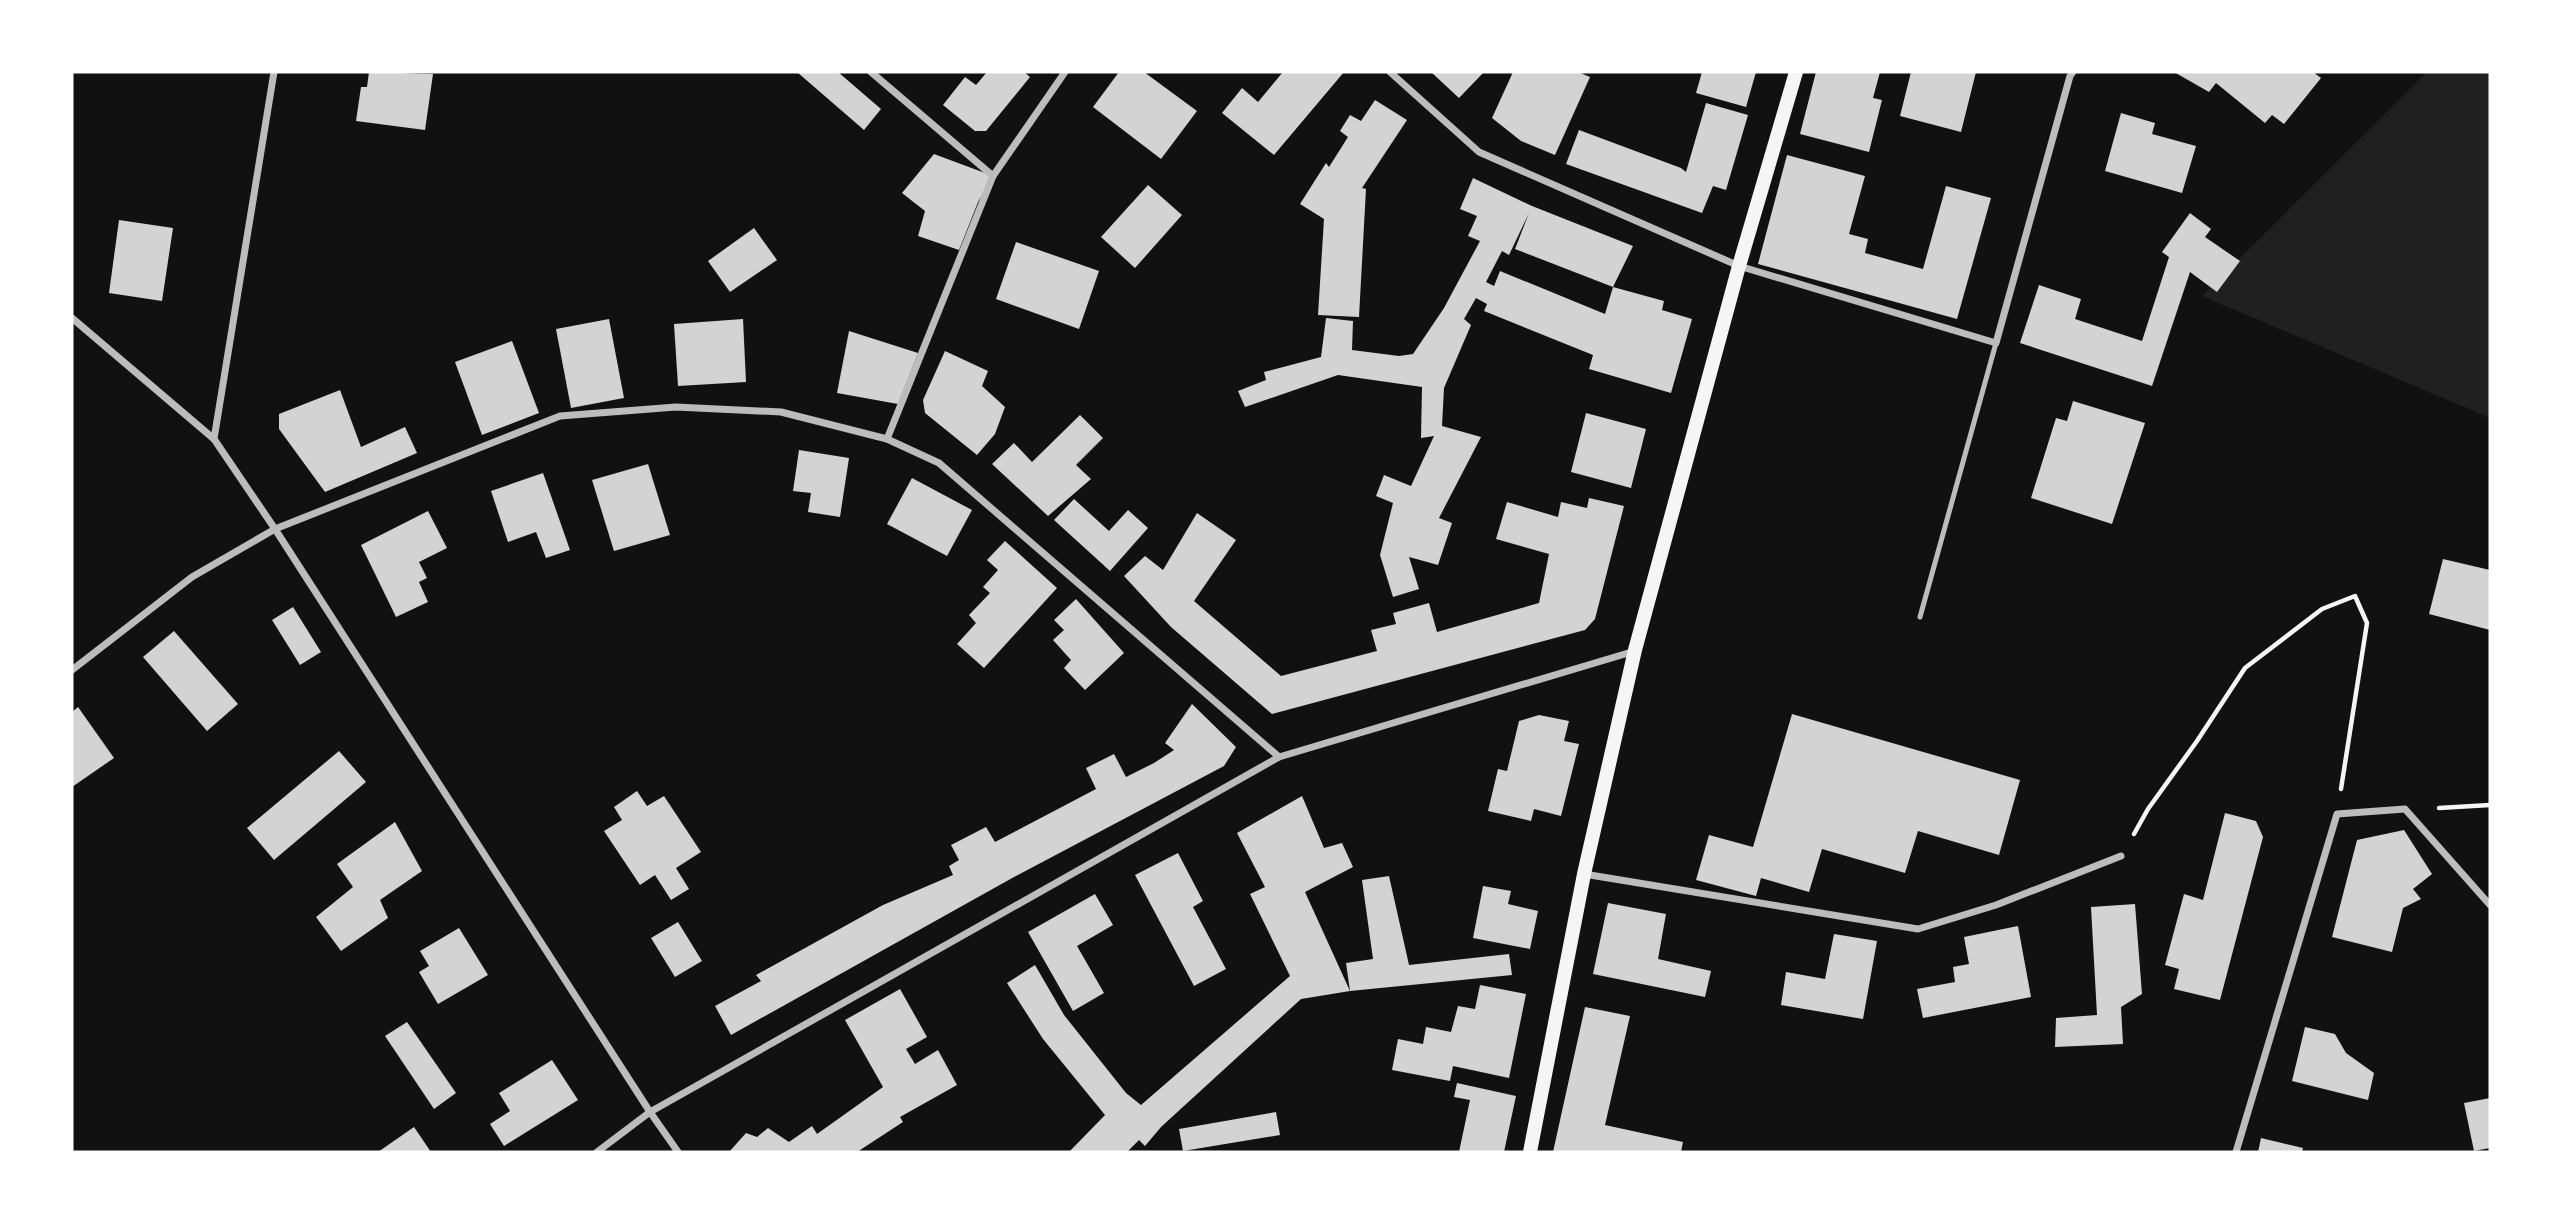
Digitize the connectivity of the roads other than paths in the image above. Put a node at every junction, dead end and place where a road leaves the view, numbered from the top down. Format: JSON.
{"nodes":[{"id":1,"x":274,"y":72,"type":"edge"},
{"id":2,"x":871,"y":72,"type":"edge"},
{"id":3,"x":1065,"y":72,"type":"edge"},
{"id":4,"x":1390,"y":72,"type":"edge"},
{"id":5,"x":1796,"y":72,"type":"edge"},
{"id":6,"x":2073,"y":72,"type":"edge"},
{"id":7,"x":993,"y":176,"type":"junction"},
{"id":8,"x":1739,"y":266,"type":"junction"},
{"id":9,"x":72,"y":318,"type":"edge"},
{"id":10,"x":1996,"y":343,"type":"junction"},
{"id":11,"x":214,"y":439,"type":"junction"},
{"id":12,"x":887,"y":439,"type":"junction"},
{"id":13,"x":275,"y":529,"type":"junction"},
{"id":14,"x":1920,"y":617,"type":"dead end"},
{"id":15,"x":1635,"y":650,"type":"junction"},
{"id":16,"x":72,"y":670,"type":"edge"},
{"id":17,"x":1279,"y":757,"type":"junction"},
{"id":18,"x":2121,"y":856,"type":"road end"},
{"id":19,"x":1584,"y":874,"type":"junction"},
{"id":20,"x":2490,"y":905,"type":"edge"},
{"id":21,"x":650,"y":1112,"type":"junction"},
{"id":22,"x":597,"y":1152,"type":"edge"},
{"id":23,"x":678,"y":1152,"type":"edge"},
{"id":24,"x":1530,"y":1152,"type":"edge"},
{"id":25,"x":2236,"y":1152,"type":"edge"}],
"edges":[{"from":1,"to":11,"type":"street"},
{"from":2,"to":7,"type":"street"},
{"from":3,"to":7,"type":"street"},
{"from":4,"to":8,"type":"street"},
{"from":5,"to":8,"type":"main road"},
{"from":6,"to":10,"type":"street"},
{"from":7,"to":12,"type":"street"},
{"from":8,"to":10,"type":"street"},
{"from":8,"to":15,"type":"main road"},
{"from":9,"to":11,"type":"street"},
{"from":10,"to":14,"type":"lane"},
{"from":11,"to":13,"type":"street"},
{"from":12,"to":13,"type":"street"},
{"from":12,"to":17,"type":"street"},
{"from":13,"to":16,"type":"street"},
{"from":13,"to":21,"type":"street"},
{"from":15,"to":17,"type":"street"},
{"from":15,"to":19,"type":"main road"},
{"from":17,"to":21,"type":"street"},
{"from":18,"to":19,"type":"street"},
{"from":19,"to":24,"type":"main road"},
{"from":20,"to":25,"type":"street"},
{"from":21,"to":22,"type":"street"},
{"from":21,"to":23,"type":"street"}]}
